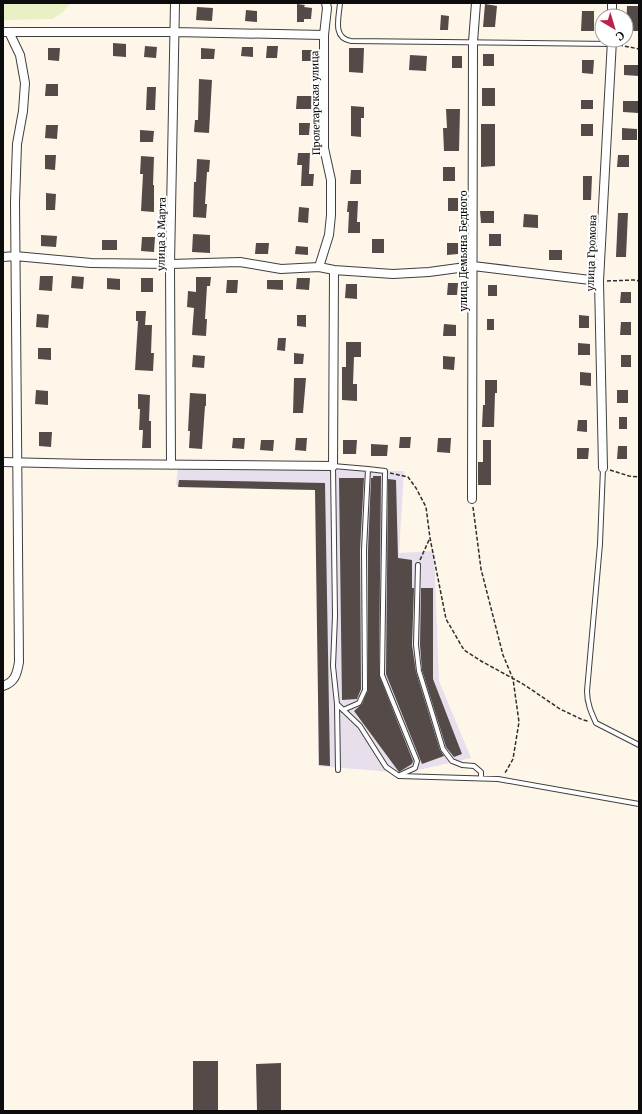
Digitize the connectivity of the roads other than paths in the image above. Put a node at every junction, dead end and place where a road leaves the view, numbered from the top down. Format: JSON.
{"nodes":[{"id":1,"x":175,"y":3,"type":"edge"},
{"id":2,"x":340,"y":3,"type":"edge"},
{"id":3,"x":476,"y":3,"type":"edge"},
{"id":4,"x":327,"y":5,"type":"edge"},
{"id":5,"x":6,"y":32,"type":"edge"},
{"id":6,"x":174,"y":32,"type":"junction"},
{"id":7,"x":324,"y":35,"type":"junction"},
{"id":8,"x":473,"y":42,"type":"junction"},
{"id":9,"x":594,"y":42,"type":"edge"},
{"id":10,"x":612,"y":48,"type":"edge"},
{"id":11,"x":15,"y":256,"type":"junction"},
{"id":12,"x":3,"y":257,"type":"edge"},
{"id":13,"x":170,"y":264,"type":"junction"},
{"id":14,"x":473,"y":266,"type":"junction"},
{"id":15,"x":319,"y":267,"type":"junction"},
{"id":16,"x":334,"y":270,"type":"junction"},
{"id":17,"x":599,"y":282,"type":"junction"},
{"id":18,"x":3,"y":462,"type":"edge"},
{"id":19,"x":18,"y":462,"type":"junction"},
{"id":20,"x":171,"y":465,"type":"junction"},
{"id":21,"x":333,"y":466,"type":"junction"},
{"id":22,"x":603,"y":468,"type":"joint"},
{"id":23,"x":368,"y":469,"type":"junction"},
{"id":24,"x":472,"y":499,"type":"road end"},
{"id":25,"x":418,"y":565,"type":"road end"},
{"id":26,"x":3,"y":686,"type":"edge"},
{"id":27,"x":337,"y":704,"type":"junction"},
{"id":28,"x":343,"y":710,"type":"junction"},
{"id":29,"x":639,"y":744,"type":"edge"},
{"id":30,"x":338,"y":770,"type":"dead end"},
{"id":31,"x":399,"y":776,"type":"junction"},
{"id":32,"x":481,"y":778,"type":"junction"},
{"id":33,"x":639,"y":804,"type":"edge"}],
"edges":[{"from":1,"to":6,"type":"street","name":"улица 8 Марта"},
{"from":2,"to":8,"type":"lane"},
{"from":3,"to":8,"type":"street","name":"улица Демьяна Бедного"},
{"from":4,"to":7,"type":"street","name":"Пролетарская улица"},
{"from":5,"to":6,"type":"street"},
{"from":5,"to":11,"type":"street"},
{"from":6,"to":7,"type":"street"},
{"from":6,"to":13,"type":"street","name":"улица 8 Марта"},
{"from":7,"to":15,"type":"street","name":"Пролетарская улица"},
{"from":8,"to":9,"type":"lane"},
{"from":8,"to":14,"type":"street","name":"улица Демьяна Бедного"},
{"from":10,"to":17,"type":"street","name":"улица Громова"},
{"from":11,"to":12,"type":"street"},
{"from":11,"to":13,"type":"street"},
{"from":11,"to":19,"type":"street"},
{"from":13,"to":15,"type":"street"},
{"from":13,"to":20,"type":"street","name":"улица 8 Марта"},
{"from":14,"to":16,"type":"street"},
{"from":14,"to":17,"type":"street"},
{"from":14,"to":24,"type":"street","name":"улица Демьяна Бедного"},
{"from":15,"to":16,"type":"street"},
{"from":16,"to":21,"type":"street"},
{"from":17,"to":22,"type":"street","name":"улица Громова"},
{"from":18,"to":19,"type":"street"},
{"from":19,"to":20,"type":"street"},
{"from":19,"to":26,"type":"street"},
{"from":20,"to":21,"type":"street"},
{"from":21,"to":23,"type":"lane"},
{"from":21,"to":27,"type":"lane"},
{"from":22,"to":29,"type":"lane"},
{"from":23,"to":28,"type":"lane"},
{"from":23,"to":31,"type":"lane"},
{"from":25,"to":32,"type":"lane"},
{"from":27,"to":28,"type":"lane"},
{"from":27,"to":30,"type":"lane"},
{"from":28,"to":31,"type":"lane"},
{"from":31,"to":32,"type":"lane"},
{"from":32,"to":33,"type":"lane"}]}
